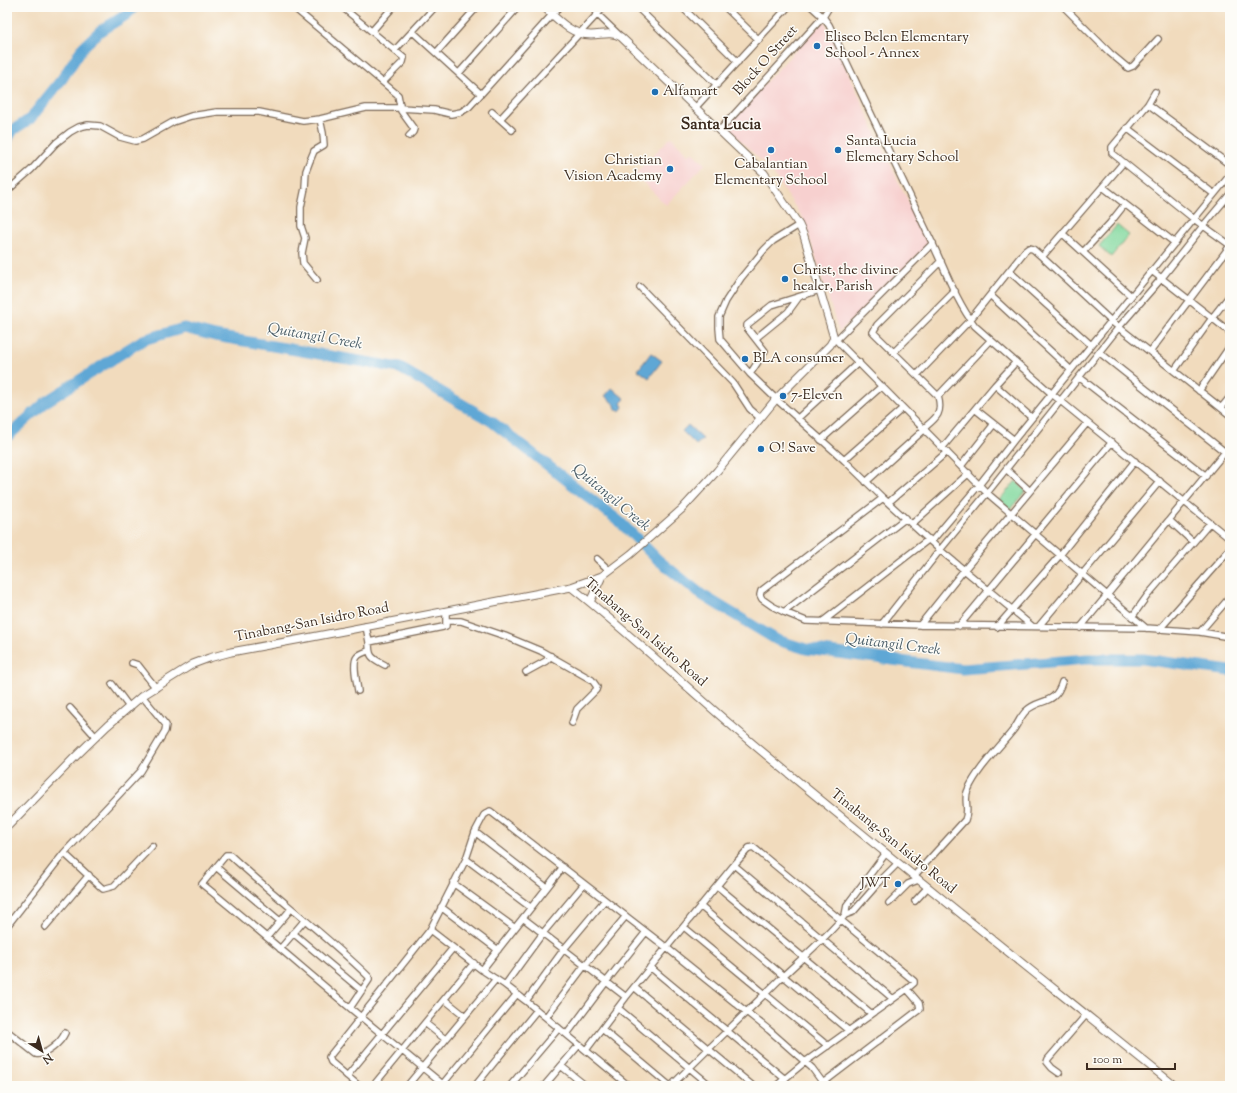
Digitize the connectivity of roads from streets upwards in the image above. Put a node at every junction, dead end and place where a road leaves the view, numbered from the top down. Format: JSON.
{"nodes":[{"id":1,"x":293,"y":7,"type":"edge"},
{"id":2,"x":392,"y":7,"type":"edge"},
{"id":3,"x":435,"y":7,"type":"edge"},
{"id":4,"x":477,"y":7,"type":"edge"},
{"id":5,"x":518,"y":7,"type":"edge"},
{"id":6,"x":544,"y":7,"type":"edge"},
{"id":7,"x":559,"y":7,"type":"edge"},
{"id":8,"x":604,"y":7,"type":"edge"},
{"id":9,"x":637,"y":7,"type":"edge"},
{"id":10,"x":682,"y":7,"type":"edge"},
{"id":11,"x":725,"y":7,"type":"edge"},
{"id":12,"x":788,"y":7,"type":"edge"},
{"id":13,"x":812,"y":7,"type":"edge"},
{"id":14,"x":829,"y":7,"type":"edge"},
{"id":15,"x":1064,"y":7,"type":"edge"},
{"id":16,"x":346,"y":8,"type":"edge"},
{"id":17,"x":597,"y":14,"type":"junction"},
{"id":18,"x":552,"y":15,"type":"junction"},
{"id":19,"x":823,"y":16,"type":"junction"},
{"id":20,"x":372,"y":31,"type":"junction"},
{"id":21,"x":413,"y":32,"type":"junction"},
{"id":22,"x":581,"y":33,"type":"junction"},
{"id":23,"x":621,"y":37,"type":"junction"},
{"id":24,"x":1158,"y":39,"type":"dead end"},
{"id":25,"x":759,"y":40,"type":"junction"},
{"id":26,"x":395,"y":50,"type":"junction"},
{"id":27,"x":436,"y":53,"type":"junction"},
{"id":28,"x":738,"y":62,"type":"junction"},
{"id":29,"x":459,"y":73,"type":"junction"},
{"id":30,"x":383,"y":82,"type":"junction"},
{"id":31,"x":717,"y":85,"type":"junction"},
{"id":32,"x":1155,"y":92,"type":"dead end"},
{"id":33,"x":482,"y":94,"type":"junction"},
{"id":34,"x":1148,"y":104,"type":"junction"},
{"id":35,"x":400,"y":108,"type":"junction"},
{"id":36,"x":695,"y":108,"type":"junction"},
{"id":37,"x":492,"y":112,"type":"dead end"},
{"id":38,"x":500,"y":119,"type":"junction"},
{"id":39,"x":320,"y":120,"type":"junction"},
{"id":40,"x":1127,"y":128,"type":"junction"},
{"id":41,"x":512,"y":130,"type":"dead end"},
{"id":42,"x":719,"y":131,"type":"junction"},
{"id":43,"x":409,"y":136,"type":"dead end"},
{"id":44,"x":1123,"y":163,"type":"junction"},
{"id":45,"x":1230,"y":165,"type":"edge"},
{"id":46,"x":1230,"y":175,"type":"edge"},
{"id":47,"x":1103,"y":187,"type":"junction"},
{"id":48,"x":7,"y":191,"type":"edge"},
{"id":49,"x":1214,"y":194,"type":"junction"},
{"id":50,"x":1229,"y":199,"type":"edge"},
{"id":51,"x":1124,"y":204,"type":"junction"},
{"id":52,"x":1194,"y":219,"type":"junction"},
{"id":53,"x":799,"y":225,"type":"junction"},
{"id":54,"x":1203,"y":226,"type":"junction"},
{"id":55,"x":1063,"y":234,"type":"junction"},
{"id":56,"x":933,"y":243,"type":"junction"},
{"id":57,"x":1175,"y":243,"type":"junction"},
{"id":58,"x":1230,"y":246,"type":"edge"},
{"id":59,"x":1083,"y":252,"type":"junction"},
{"id":60,"x":1042,"y":257,"type":"junction"},
{"id":61,"x":941,"y":261,"type":"junction"},
{"id":62,"x":1009,"y":271,"type":"junction"},
{"id":63,"x":1152,"y":271,"type":"junction"},
{"id":64,"x":1161,"y":278,"type":"junction"},
{"id":65,"x":317,"y":280,"type":"dead end"},
{"id":66,"x":640,"y":287,"type":"dead end"},
{"id":67,"x":820,"y":290,"type":"junction"},
{"id":68,"x":955,"y":291,"type":"junction"},
{"id":69,"x":990,"y":294,"type":"junction"},
{"id":70,"x":1230,"y":295,"type":"edge"},
{"id":71,"x":799,"y":296,"type":"junction"},
{"id":72,"x":1131,"y":296,"type":"junction"},
{"id":73,"x":1188,"y":300,"type":"junction"},
{"id":74,"x":1212,"y":318,"type":"junction"},
{"id":75,"x":970,"y":320,"type":"junction"},
{"id":76,"x":1111,"y":321,"type":"junction"},
{"id":77,"x":1119,"y":328,"type":"junction"},
{"id":78,"x":1230,"y":332,"type":"edge"},
{"id":79,"x":756,"y":338,"type":"junction"},
{"id":80,"x":835,"y":339,"type":"junction"},
{"id":81,"x":991,"y":340,"type":"junction"},
{"id":82,"x":1091,"y":345,"type":"junction"},
{"id":83,"x":1230,"y":346,"type":"edge"},
{"id":84,"x":894,"y":352,"type":"junction"},
{"id":85,"x":1099,"y":352,"type":"junction"},
{"id":86,"x":1150,"y":352,"type":"junction"},
{"id":87,"x":859,"y":362,"type":"junction"},
{"id":88,"x":1016,"y":362,"type":"junction"},
{"id":89,"x":1071,"y":370,"type":"junction"},
{"id":90,"x":1174,"y":371,"type":"junction"},
{"id":91,"x":750,"y":374,"type":"junction"},
{"id":92,"x":917,"y":375,"type":"junction"},
{"id":93,"x":1079,"y":377,"type":"junction"},
{"id":94,"x":995,"y":385,"type":"junction"},
{"id":95,"x":882,"y":386,"type":"junction"},
{"id":96,"x":1199,"y":391,"type":"junction"},
{"id":97,"x":1052,"y":394,"type":"junction"},
{"id":98,"x":938,"y":396,"type":"junction"},
{"id":99,"x":1230,"y":397,"type":"edge"},
{"id":100,"x":776,"y":399,"type":"junction"},
{"id":101,"x":1060,"y":400,"type":"junction"},
{"id":102,"x":903,"y":408,"type":"junction"},
{"id":103,"x":1221,"y":408,"type":"junction"},
{"id":104,"x":975,"y":409,"type":"junction"},
{"id":105,"x":1230,"y":415,"type":"edge"},
{"id":106,"x":760,"y":418,"type":"junction"},
{"id":107,"x":798,"y":418,"type":"junction"},
{"id":108,"x":1032,"y":418,"type":"junction"},
{"id":109,"x":1087,"y":423,"type":"junction"},
{"id":110,"x":994,"y":424,"type":"junction"},
{"id":111,"x":925,"y":429,"type":"junction"},
{"id":112,"x":820,"y":440,"type":"junction"},
{"id":113,"x":1014,"y":440,"type":"junction"},
{"id":114,"x":1112,"y":442,"type":"junction"},
{"id":115,"x":1230,"y":446,"type":"edge"},
{"id":116,"x":945,"y":449,"type":"junction"},
{"id":117,"x":1225,"y":452,"type":"junction"},
{"id":118,"x":844,"y":460,"type":"junction"},
{"id":119,"x":1135,"y":462,"type":"junction"},
{"id":120,"x":961,"y":466,"type":"junction"},
{"id":121,"x":1006,"y":469,"type":"junction"},
{"id":122,"x":969,"y":474,"type":"junction"},
{"id":123,"x":1206,"y":476,"type":"junction"},
{"id":124,"x":1160,"y":481,"type":"junction"},
{"id":125,"x":866,"y":482,"type":"junction"},
{"id":126,"x":979,"y":485,"type":"junction"},
{"id":127,"x":1030,"y":491,"type":"junction"},
{"id":128,"x":987,"y":493,"type":"junction"},
{"id":129,"x":883,"y":498,"type":"junction"},
{"id":130,"x":1185,"y":501,"type":"junction"},
{"id":131,"x":889,"y":502,"type":"junction"},
{"id":132,"x":1012,"y":513,"type":"junction"},
{"id":133,"x":906,"y":518,"type":"junction"},
{"id":134,"x":1169,"y":520,"type":"junction"},
{"id":135,"x":1210,"y":523,"type":"junction"},
{"id":136,"x":912,"y":524,"type":"junction"},
{"id":137,"x":1036,"y":534,"type":"junction"},
{"id":138,"x":1230,"y":539,"type":"edge"},
{"id":139,"x":930,"y":541,"type":"junction"},
{"id":140,"x":1193,"y":542,"type":"junction"},
{"id":141,"x":1230,"y":549,"type":"edge"},
{"id":142,"x":940,"y":550,"type":"junction"},
{"id":143,"x":1060,"y":555,"type":"junction"},
{"id":144,"x":597,"y":559,"type":"dead end"},
{"id":145,"x":609,"y":570,"type":"junction"},
{"id":146,"x":964,"y":570,"type":"junction"},
{"id":147,"x":1083,"y":575,"type":"junction"},
{"id":148,"x":602,"y":576,"type":"junction"},
{"id":149,"x":571,"y":587,"type":"junction"},
{"id":150,"x":988,"y":591,"type":"junction"},
{"id":151,"x":1106,"y":595,"type":"junction"},
{"id":152,"x":1230,"y":597,"type":"edge"},
{"id":153,"x":590,"y":602,"type":"junction"},
{"id":154,"x":1011,"y":610,"type":"junction"},
{"id":155,"x":446,"y":611,"type":"junction"},
{"id":156,"x":784,"y":612,"type":"junction"},
{"id":157,"x":1132,"y":617,"type":"junction"},
{"id":158,"x":447,"y":621,"type":"junction"},
{"id":159,"x":822,"y":622,"type":"junction"},
{"id":160,"x":882,"y":624,"type":"junction"},
{"id":161,"x":920,"y":625,"type":"junction"},
{"id":162,"x":366,"y":626,"type":"junction"},
{"id":163,"x":959,"y":626,"type":"junction"},
{"id":164,"x":1032,"y":626,"type":"junction"},
{"id":165,"x":1039,"y":626,"type":"junction"},
{"id":166,"x":996,"y":627,"type":"junction"},
{"id":167,"x":1080,"y":628,"type":"junction"},
{"id":168,"x":1146,"y":628,"type":"junction"},
{"id":169,"x":1159,"y":630,"type":"junction"},
{"id":170,"x":1200,"y":632,"type":"junction"},
{"id":171,"x":1230,"y":637,"type":"edge"},
{"id":172,"x":369,"y":642,"type":"junction"},
{"id":173,"x":368,"y":651,"type":"junction"},
{"id":174,"x":551,"y":656,"type":"junction"},
{"id":175,"x":132,"y":664,"type":"dead end"},
{"id":176,"x":385,"y":665,"type":"dead end"},
{"id":177,"x":526,"y":672,"type":"dead end"},
{"id":178,"x":1062,"y":682,"type":"dead end"},
{"id":179,"x":112,"y":684,"type":"dead end"},
{"id":180,"x":156,"y":688,"type":"junction"},
{"id":181,"x":358,"y":692,"type":"dead end"},
{"id":182,"x":142,"y":696,"type":"junction"},
{"id":183,"x":70,"y":708,"type":"dead end"},
{"id":184,"x":130,"y":708,"type":"junction"},
{"id":185,"x":572,"y":723,"type":"dead end"},
{"id":186,"x":96,"y":737,"type":"junction"},
{"id":187,"x":7,"y":827,"type":"edge"},
{"id":188,"x":475,"y":832,"type":"junction"},
{"id":189,"x":152,"y":846,"type":"dead end"},
{"id":190,"x":64,"y":853,"type":"junction"},
{"id":191,"x":886,"y":854,"type":"junction"},
{"id":192,"x":466,"y":859,"type":"junction"},
{"id":193,"x":898,"y":864,"type":"junction"},
{"id":194,"x":734,"y":865,"type":"junction"},
{"id":195,"x":216,"y":867,"type":"junction"},
{"id":196,"x":562,"y":867,"type":"junction"},
{"id":197,"x":89,"y":875,"type":"junction"},
{"id":198,"x":916,"y":878,"type":"junction"},
{"id":199,"x":453,"y":883,"type":"junction"},
{"id":200,"x":584,"y":884,"type":"junction"},
{"id":201,"x":717,"y":886,"type":"junction"},
{"id":202,"x":546,"y":887,"type":"junction"},
{"id":203,"x":928,"y":887,"type":"junction"},
{"id":204,"x":605,"y":900,"type":"junction"},
{"id":205,"x":915,"y":901,"type":"dead end"},
{"id":206,"x":889,"y":903,"type":"dead end"},
{"id":207,"x":700,"y":906,"type":"junction"},
{"id":208,"x":441,"y":907,"type":"junction"},
{"id":209,"x":530,"y":907,"type":"junction"},
{"id":210,"x":291,"y":910,"type":"junction"},
{"id":211,"x":845,"y":915,"type":"junction"},
{"id":212,"x":626,"y":916,"type":"junction"},
{"id":213,"x":523,"y":918,"type":"junction"},
{"id":214,"x":841,"y":920,"type":"junction"},
{"id":215,"x":280,"y":921,"type":"junction"},
{"id":216,"x":304,"y":921,"type":"junction"},
{"id":217,"x":7,"y":926,"type":"edge"},
{"id":218,"x":46,"y":927,"type":"dead end"},
{"id":219,"x":684,"y":927,"type":"junction"},
{"id":220,"x":515,"y":928,"type":"junction"},
{"id":221,"x":430,"y":930,"type":"junction"},
{"id":222,"x":646,"y":932,"type":"junction"},
{"id":223,"x":293,"y":933,"type":"junction"},
{"id":224,"x":543,"y":933,"type":"junction"},
{"id":225,"x":267,"y":938,"type":"junction"},
{"id":226,"x":823,"y":939,"type":"junction"},
{"id":227,"x":453,"y":948,"type":"junction"},
{"id":228,"x":667,"y":948,"type":"junction"},
{"id":229,"x":280,"y":949,"type":"junction"},
{"id":230,"x":564,"y":949,"type":"junction"},
{"id":231,"x":498,"y":950,"type":"junction"},
{"id":232,"x":804,"y":957,"type":"junction"},
{"id":233,"x":474,"y":963,"type":"junction"},
{"id":234,"x":585,"y":965,"type":"junction"},
{"id":235,"x":650,"y":967,"type":"junction"},
{"id":236,"x":482,"y":970,"type":"junction"},
{"id":237,"x":784,"y":976,"type":"junction"},
{"id":238,"x":496,"y":979,"type":"junction"},
{"id":239,"x":606,"y":982,"type":"junction"},
{"id":240,"x":505,"y":985,"type":"junction"},
{"id":241,"x":634,"y":987,"type":"junction"},
{"id":242,"x":907,"y":988,"type":"junction"},
{"id":243,"x":361,"y":990,"type":"junction"},
{"id":244,"x":517,"y":994,"type":"junction"},
{"id":245,"x":765,"y":994,"type":"junction"},
{"id":246,"x":626,"y":997,"type":"junction"},
{"id":247,"x":892,"y":998,"type":"junction"},
{"id":248,"x":445,"y":1000,"type":"junction"},
{"id":249,"x":526,"y":1001,"type":"junction"},
{"id":250,"x":350,"y":1008,"type":"junction"},
{"id":251,"x":618,"y":1008,"type":"junction"},
{"id":252,"x":537,"y":1010,"type":"junction"},
{"id":253,"x":747,"y":1013,"type":"junction"},
{"id":254,"x":872,"y":1014,"type":"junction"},
{"id":255,"x":1086,"y":1015,"type":"junction"},
{"id":256,"x":465,"y":1016,"type":"junction"},
{"id":257,"x":361,"y":1017,"type":"junction"},
{"id":258,"x":546,"y":1017,"type":"junction"},
{"id":259,"x":425,"y":1023,"type":"junction"},
{"id":260,"x":559,"y":1028,"type":"junction"},
{"id":261,"x":602,"y":1029,"type":"junction"},
{"id":262,"x":727,"y":1030,"type":"junction"},
{"id":263,"x":7,"y":1031,"type":"edge"},
{"id":264,"x":849,"y":1031,"type":"junction"},
{"id":265,"x":65,"y":1033,"type":"dead end"},
{"id":266,"x":382,"y":1034,"type":"junction"},
{"id":267,"x":567,"y":1034,"type":"junction"},
{"id":268,"x":445,"y":1039,"type":"junction"},
{"id":269,"x":579,"y":1044,"type":"junction"},
{"id":270,"x":828,"y":1046,"type":"junction"},
{"id":271,"x":708,"y":1049,"type":"junction"},
{"id":272,"x":402,"y":1050,"type":"junction"},
{"id":273,"x":586,"y":1050,"type":"junction"},
{"id":274,"x":805,"y":1062,"type":"junction"},
{"id":275,"x":561,"y":1066,"type":"junction"},
{"id":276,"x":423,"y":1068,"type":"junction"},
{"id":277,"x":689,"y":1068,"type":"junction"},
{"id":278,"x":1059,"y":1073,"type":"dead end"},
{"id":279,"x":347,"y":1076,"type":"junction"},
{"id":280,"x":785,"y":1079,"type":"junction"},
{"id":281,"x":443,"y":1085,"type":"edge"},
{"id":282,"x":821,"y":1085,"type":"edge"},
{"id":283,"x":359,"y":1086,"type":"edge"},
{"id":284,"x":373,"y":1086,"type":"edge"},
{"id":285,"x":407,"y":1086,"type":"edge"},
{"id":286,"x":476,"y":1086,"type":"edge"},
{"id":287,"x":510,"y":1086,"type":"edge"},
{"id":288,"x":544,"y":1086,"type":"edge"},
{"id":289,"x":586,"y":1086,"type":"edge"},
{"id":290,"x":629,"y":1086,"type":"edge"},
{"id":291,"x":670,"y":1086,"type":"edge"},
{"id":292,"x":711,"y":1086,"type":"edge"},
{"id":293,"x":753,"y":1086,"type":"edge"},
{"id":294,"x":776,"y":1086,"type":"edge"},
{"id":295,"x":1175,"y":1086,"type":"edge"}],
"edges":[{"from":1,"to":30,"type":"street"},
{"from":2,"to":20,"type":"street"},
{"from":3,"to":21,"type":"street"},
{"from":4,"to":27,"type":"street"},
{"from":5,"to":29,"type":"street"},
{"from":6,"to":18,"type":"street"},
{"from":7,"to":18,"type":"street"},
{"from":8,"to":17,"type":"street"},
{"from":9,"to":31,"type":"street"},
{"from":10,"to":28,"type":"street"},
{"from":11,"to":25,"type":"street"},
{"from":12,"to":25,"type":"street"},
{"from":13,"to":19,"type":"street"},
{"from":14,"to":19,"type":"street","name":"Block O Street"},
{"from":15,"to":24,"type":"street"},
{"from":16,"to":20,"type":"street"},
{"from":17,"to":22,"type":"street"},
{"from":17,"to":23,"type":"street"},
{"from":18,"to":22,"type":"street"},
{"from":18,"to":33,"type":"street"},
{"from":19,"to":42,"type":"street","name":"Block O Street"},
{"from":19,"to":56,"type":"street"},
{"from":20,"to":26,"type":"street"},
{"from":21,"to":26,"type":"street"},
{"from":21,"to":27,"type":"street"},
{"from":22,"to":23,"type":"street"},
{"from":22,"to":38,"type":"street"},
{"from":23,"to":36,"type":"street"},
{"from":25,"to":28,"type":"street"},
{"from":26,"to":30,"type":"street"},
{"from":27,"to":29,"type":"street"},
{"from":28,"to":31,"type":"street"},
{"from":29,"to":33,"type":"street"},
{"from":30,"to":35,"type":"street"},
{"from":31,"to":36,"type":"street"},
{"from":32,"to":34,"type":"street"},
{"from":33,"to":35,"type":"street"},
{"from":34,"to":40,"type":"street"},
{"from":34,"to":45,"type":"street"},
{"from":35,"to":39,"type":"street"},
{"from":35,"to":43,"type":"street"},
{"from":36,"to":42,"type":"street"},
{"from":37,"to":38,"type":"street"},
{"from":38,"to":41,"type":"street"},
{"from":39,"to":48,"type":"street"},
{"from":39,"to":65,"type":"street"},
{"from":40,"to":44,"type":"street"},
{"from":40,"to":49,"type":"street"},
{"from":42,"to":53,"type":"street"},
{"from":44,"to":47,"type":"street"},
{"from":44,"to":52,"type":"street"},
{"from":46,"to":49,"type":"street"},
{"from":47,"to":51,"type":"street"},
{"from":47,"to":55,"type":"street"},
{"from":49,"to":52,"type":"street"},
{"from":50,"to":54,"type":"street"},
{"from":51,"to":57,"type":"street"},
{"from":51,"to":59,"type":"street"},
{"from":52,"to":54,"type":"street"},
{"from":52,"to":57,"type":"street"},
{"from":53,"to":67,"type":"street"},
{"from":53,"to":91,"type":"street"},
{"from":54,"to":58,"type":"street"},
{"from":54,"to":64,"type":"street"},
{"from":55,"to":59,"type":"street"},
{"from":55,"to":60,"type":"street"},
{"from":56,"to":61,"type":"street"},
{"from":56,"to":80,"type":"street"},
{"from":57,"to":63,"type":"street"},
{"from":58,"to":73,"type":"street"},
{"from":59,"to":72,"type":"street"},
{"from":60,"to":62,"type":"street"},
{"from":60,"to":76,"type":"street"},
{"from":61,"to":68,"type":"street"},
{"from":61,"to":84,"type":"street"},
{"from":62,"to":69,"type":"street"},
{"from":62,"to":82,"type":"street"},
{"from":63,"to":64,"type":"street"},
{"from":63,"to":72,"type":"street"},
{"from":64,"to":73,"type":"street"},
{"from":64,"to":77,"type":"street"},
{"from":66,"to":106,"type":"street"},
{"from":67,"to":71,"type":"street"},
{"from":67,"to":80,"type":"street"},
{"from":68,"to":75,"type":"street"},
{"from":68,"to":84,"type":"street"},
{"from":69,"to":75,"type":"street"},
{"from":69,"to":89,"type":"street"},
{"from":70,"to":74,"type":"street"},
{"from":71,"to":79,"type":"street"},
{"from":71,"to":79,"type":"street"},
{"from":72,"to":76,"type":"street"},
{"from":73,"to":74,"type":"street"},
{"from":73,"to":86,"type":"street"},
{"from":74,"to":78,"type":"street"},
{"from":74,"to":90,"type":"street"},
{"from":75,"to":81,"type":"street"},
{"from":75,"to":92,"type":"street"},
{"from":76,"to":77,"type":"street"},
{"from":76,"to":82,"type":"street"},
{"from":77,"to":85,"type":"street"},
{"from":77,"to":86,"type":"street"},
{"from":79,"to":91,"type":"street"},
{"from":80,"to":87,"type":"street"},
{"from":80,"to":100,"type":"street"},
{"from":81,"to":88,"type":"street"},
{"from":81,"to":98,"type":"street"},
{"from":82,"to":89,"type":"street"},
{"from":83,"to":96,"type":"street"},
{"from":84,"to":92,"type":"street"},
{"from":85,"to":93,"type":"street"},
{"from":85,"to":117,"type":"street"},
{"from":86,"to":90,"type":"street"},
{"from":87,"to":95,"type":"street"},
{"from":87,"to":107,"type":"street"},
{"from":88,"to":94,"type":"street"},
{"from":88,"to":97,"type":"street"},
{"from":89,"to":97,"type":"street"},
{"from":90,"to":96,"type":"street"},
{"from":91,"to":100,"type":"street"},
{"from":92,"to":98,"type":"street"},
{"from":93,"to":101,"type":"street"},
{"from":93,"to":123,"type":"street"},
{"from":94,"to":104,"type":"street"},
{"from":94,"to":108,"type":"street"},
{"from":95,"to":102,"type":"street"},
{"from":95,"to":112,"type":"street"},
{"from":96,"to":103,"type":"street"},
{"from":97,"to":101,"type":"street"},
{"from":97,"to":108,"type":"street"},
{"from":98,"to":111,"type":"street"},
{"from":99,"to":103,"type":"street"},
{"from":100,"to":106,"type":"street"},
{"from":100,"to":107,"type":"street"},
{"from":101,"to":109,"type":"street"},
{"from":101,"to":121,"type":"street"},
{"from":102,"to":111,"type":"street"},
{"from":102,"to":118,"type":"street"},
{"from":103,"to":105,"type":"street"},
{"from":104,"to":110,"type":"street"},
{"from":104,"to":116,"type":"street"},
{"from":106,"to":145,"type":"street"},
{"from":107,"to":112,"type":"street"},
{"from":108,"to":113,"type":"street"},
{"from":109,"to":114,"type":"street"},
{"from":109,"to":127,"type":"street"},
{"from":110,"to":113,"type":"street"},
{"from":110,"to":120,"type":"street"},
{"from":111,"to":116,"type":"street"},
{"from":111,"to":125,"type":"street"},
{"from":112,"to":118,"type":"street"},
{"from":113,"to":126,"type":"street"},
{"from":114,"to":119,"type":"street"},
{"from":114,"to":137,"type":"street"},
{"from":115,"to":117,"type":"street"},
{"from":116,"to":120,"type":"street"},
{"from":116,"to":131,"type":"street"},
{"from":117,"to":123,"type":"street"},
{"from":118,"to":125,"type":"street"},
{"from":119,"to":124,"type":"street"},
{"from":119,"to":143,"type":"street"},
{"from":120,"to":122,"type":"street"},
{"from":121,"to":127,"type":"street"},
{"from":121,"to":128,"type":"street"},
{"from":122,"to":126,"type":"street"},
{"from":122,"to":136,"type":"street"},
{"from":123,"to":130,"type":"street"},
{"from":124,"to":130,"type":"street"},
{"from":124,"to":147,"type":"street"},
{"from":125,"to":129,"type":"street"},
{"from":126,"to":128,"type":"street"},
{"from":126,"to":139,"type":"street"},
{"from":127,"to":132,"type":"street"},
{"from":128,"to":132,"type":"street"},
{"from":128,"to":142,"type":"street"},
{"from":129,"to":131,"type":"street"},
{"from":129,"to":156,"type":"street"},
{"from":130,"to":134,"type":"street"},
{"from":130,"to":135,"type":"street"},
{"from":131,"to":133,"type":"street"},
{"from":132,"to":137,"type":"street"},
{"from":132,"to":146,"type":"street"},
{"from":133,"to":136,"type":"street"},
{"from":133,"to":156,"type":"street"},
{"from":134,"to":140,"type":"street"},
{"from":134,"to":151,"type":"street"},
{"from":135,"to":138,"type":"street"},
{"from":135,"to":140,"type":"street"},
{"from":136,"to":139,"type":"street"},
{"from":137,"to":143,"type":"street"},
{"from":137,"to":150,"type":"street"},
{"from":139,"to":142,"type":"street"},
{"from":139,"to":159,"type":"street"},
{"from":140,"to":157,"type":"street"},
{"from":141,"to":169,"type":"street"},
{"from":142,"to":146,"type":"street"},
{"from":142,"to":160,"type":"street"},
{"from":143,"to":147,"type":"street"},
{"from":143,"to":154,"type":"street"},
{"from":144,"to":145,"type":"street"},
{"from":145,"to":148,"type":"street"},
{"from":146,"to":150,"type":"street"},
{"from":146,"to":161,"type":"street"},
{"from":147,"to":151,"type":"street"},
{"from":147,"to":165,"type":"street"},
{"from":148,"to":149,"type":"street"},
{"from":148,"to":153,"type":"street"},
{"from":149,"to":153,"type":"street","name":"Tinabang-San Isidro Road"},
{"from":149,"to":155,"type":"street","name":"Tinabang-San Isidro Road"},
{"from":150,"to":154,"type":"street"},
{"from":150,"to":163,"type":"street"},
{"from":151,"to":157,"type":"street"},
{"from":151,"to":167,"type":"street"},
{"from":152,"to":170,"type":"street"},
{"from":153,"to":191,"type":"street","name":"Tinabang-San Isidro Road"},
{"from":154,"to":164,"type":"street"},
{"from":154,"to":166,"type":"street"},
{"from":155,"to":158,"type":"street"},
{"from":155,"to":162,"type":"street","name":"Tinabang-San Isidro Road"},
{"from":156,"to":159,"type":"street"},
{"from":157,"to":168,"type":"street"},
{"from":158,"to":172,"type":"street"},
{"from":158,"to":174,"type":"street"},
{"from":159,"to":160,"type":"street"},
{"from":160,"to":161,"type":"street"},
{"from":161,"to":163,"type":"street"},
{"from":162,"to":172,"type":"street"},
{"from":162,"to":180,"type":"street","name":"Tinabang-San Isidro Road"},
{"from":163,"to":166,"type":"street"},
{"from":164,"to":165,"type":"street"},
{"from":164,"to":166,"type":"street"},
{"from":165,"to":167,"type":"street"},
{"from":167,"to":168,"type":"street"},
{"from":168,"to":169,"type":"street"},
{"from":169,"to":170,"type":"street"},
{"from":170,"to":171,"type":"street"},
{"from":172,"to":173,"type":"street"},
{"from":173,"to":176,"type":"street"},
{"from":173,"to":181,"type":"street"},
{"from":174,"to":177,"type":"street"},
{"from":174,"to":185,"type":"street"},
{"from":175,"to":180,"type":"street"},
{"from":178,"to":198,"type":"street"},
{"from":179,"to":184,"type":"street"},
{"from":180,"to":182,"type":"street","name":"Tinabang-San Isidro Road"},
{"from":182,"to":184,"type":"street","name":"Tinabang-San Isidro Road"},
{"from":182,"to":190,"type":"street"},
{"from":183,"to":186,"type":"street"},
{"from":184,"to":186,"type":"street","name":"Tinabang-San Isidro Road"},
{"from":186,"to":187,"type":"street","name":"Tinabang-San Isidro Road"},
{"from":188,"to":192,"type":"street"},
{"from":188,"to":196,"type":"street"},
{"from":188,"to":202,"type":"street"},
{"from":189,"to":197,"type":"street"},
{"from":190,"to":197,"type":"street"},
{"from":190,"to":217,"type":"street"},
{"from":191,"to":193,"type":"street","name":"Tinabang-San Isidro Road"},
{"from":191,"to":211,"type":"street"},
{"from":192,"to":199,"type":"street"},
{"from":192,"to":209,"type":"street"},
{"from":193,"to":198,"type":"street","name":"Tinabang-San Isidro Road"},
{"from":193,"to":211,"type":"street"},
{"from":194,"to":201,"type":"street"},
{"from":194,"to":214,"type":"street"},
{"from":194,"to":226,"type":"street"},
{"from":195,"to":210,"type":"street"},
{"from":195,"to":215,"type":"street"},
{"from":195,"to":225,"type":"street"},
{"from":196,"to":200,"type":"street"},
{"from":196,"to":202,"type":"street"},
{"from":197,"to":218,"type":"street"},
{"from":198,"to":203,"type":"street","name":"Tinabang-San Isidro Road"},
{"from":198,"to":206,"type":"street"},
{"from":199,"to":208,"type":"street"},
{"from":199,"to":220,"type":"street"},
{"from":200,"to":204,"type":"street"},
{"from":200,"to":224,"type":"street"},
{"from":201,"to":207,"type":"street"},
{"from":201,"to":232,"type":"street"},
{"from":202,"to":209,"type":"street"},
{"from":203,"to":205,"type":"street"},
{"from":203,"to":255,"type":"street","name":"Tinabang-San Isidro Road"},
{"from":204,"to":212,"type":"street"},
{"from":204,"to":230,"type":"street"},
{"from":207,"to":219,"type":"street"},
{"from":207,"to":237,"type":"street"},
{"from":208,"to":221,"type":"street"},
{"from":208,"to":231,"type":"street"},
{"from":209,"to":213,"type":"street"},
{"from":210,"to":215,"type":"street"},
{"from":210,"to":216,"type":"street"},
{"from":211,"to":214,"type":"street"},
{"from":212,"to":222,"type":"street"},
{"from":212,"to":234,"type":"street"},
{"from":213,"to":220,"type":"street"},
{"from":213,"to":224,"type":"street"},
{"from":214,"to":226,"type":"street"},
{"from":214,"to":242,"type":"street"},
{"from":215,"to":225,"type":"street"},
{"from":216,"to":223,"type":"street"},
{"from":216,"to":243,"type":"street"},
{"from":219,"to":228,"type":"street"},
{"from":219,"to":245,"type":"street"},
{"from":220,"to":231,"type":"street"},
{"from":221,"to":227,"type":"street"},
{"from":221,"to":257,"type":"street"},
{"from":222,"to":228,"type":"street"},
{"from":222,"to":239,"type":"street"},
{"from":223,"to":229,"type":"street"},
{"from":223,"to":243,"type":"street"},
{"from":224,"to":230,"type":"street"},
{"from":224,"to":240,"type":"street"},
{"from":225,"to":229,"type":"street"},
{"from":226,"to":232,"type":"street"},
{"from":226,"to":247,"type":"street"},
{"from":227,"to":233,"type":"street"},
{"from":227,"to":266,"type":"street"},
{"from":228,"to":235,"type":"street"},
{"from":228,"to":253,"type":"street"},
{"from":229,"to":250,"type":"street"},
{"from":230,"to":234,"type":"street"},
{"from":230,"to":249,"type":"street"},
{"from":231,"to":236,"type":"street"},
{"from":232,"to":237,"type":"street"},
{"from":232,"to":254,"type":"street"},
{"from":233,"to":236,"type":"street"},
{"from":233,"to":248,"type":"street"},
{"from":234,"to":239,"type":"street"},
{"from":234,"to":258,"type":"street"},
{"from":235,"to":241,"type":"street"},
{"from":235,"to":262,"type":"street"},
{"from":236,"to":238,"type":"street"},
{"from":237,"to":245,"type":"street"},
{"from":237,"to":264,"type":"street"},
{"from":238,"to":240,"type":"street"},
{"from":238,"to":256,"type":"street"},
{"from":239,"to":246,"type":"street"},
{"from":239,"to":267,"type":"street"},
{"from":240,"to":244,"type":"street"},
{"from":241,"to":246,"type":"street"},
{"from":241,"to":271,"type":"street"},
{"from":242,"to":247,"type":"street"},
{"from":242,"to":282,"type":"street"},
{"from":243,"to":250,"type":"street"},
{"from":244,"to":249,"type":"street"},
{"from":244,"to":281,"type":"street"},
{"from":245,"to":253,"type":"street"},
{"from":245,"to":270,"type":"street"},
{"from":246,"to":251,"type":"street"},
{"from":247,"to":254,"type":"street"},
{"from":248,"to":256,"type":"street"},
{"from":248,"to":259,"type":"street"},
{"from":249,"to":252,"type":"street"},
{"from":250,"to":257,"type":"street"},
{"from":251,"to":261,"type":"street"},
{"from":251,"to":277,"type":"street"},
{"from":252,"to":258,"type":"street"},
{"from":252,"to":286,"type":"street"},
{"from":253,"to":262,"type":"street"},
{"from":253,"to":274,"type":"street"},
{"from":254,"to":264,"type":"street"},
{"from":255,"to":278,"type":"street"},
{"from":255,"to":295,"type":"street","name":"Tinabang-San Isidro Road"},
{"from":256,"to":268,"type":"street"},
{"from":257,"to":266,"type":"street"},
{"from":257,"to":279,"type":"street"},
{"from":258,"to":260,"type":"street"},
{"from":259,"to":268,"type":"street"},
{"from":259,"to":272,"type":"street"},
{"from":260,"to":267,"type":"street"},
{"from":260,"to":287,"type":"street"},
{"from":261,"to":273,"type":"street"},
{"from":261,"to":291,"type":"street"},
{"from":262,"to":271,"type":"street"},
{"from":262,"to":280,"type":"street"},
{"from":263,"to":265,"type":"street"},
{"from":264,"to":270,"type":"street"},
{"from":266,"to":272,"type":"street"},
{"from":266,"to":279,"type":"street"},
{"from":267,"to":269,"type":"street"},
{"from":268,"to":276,"type":"street"},
{"from":269,"to":273,"type":"street"},
{"from":269,"to":275,"type":"street"},
{"from":270,"to":274,"type":"street"},
{"from":271,"to":277,"type":"street"},
{"from":271,"to":293,"type":"street"},
{"from":272,"to":276,"type":"street"},
{"from":272,"to":284,"type":"street"},
{"from":273,"to":290,"type":"street"},
{"from":274,"to":280,"type":"street"},
{"from":274,"to":282,"type":"street"},
{"from":275,"to":288,"type":"street"},
{"from":275,"to":289,"type":"street"},
{"from":276,"to":281,"type":"street"},
{"from":276,"to":285,"type":"street"},
{"from":277,"to":291,"type":"street"},
{"from":277,"to":292,"type":"street"},
{"from":279,"to":283,"type":"street"},
{"from":280,"to":294,"type":"street"}]}
